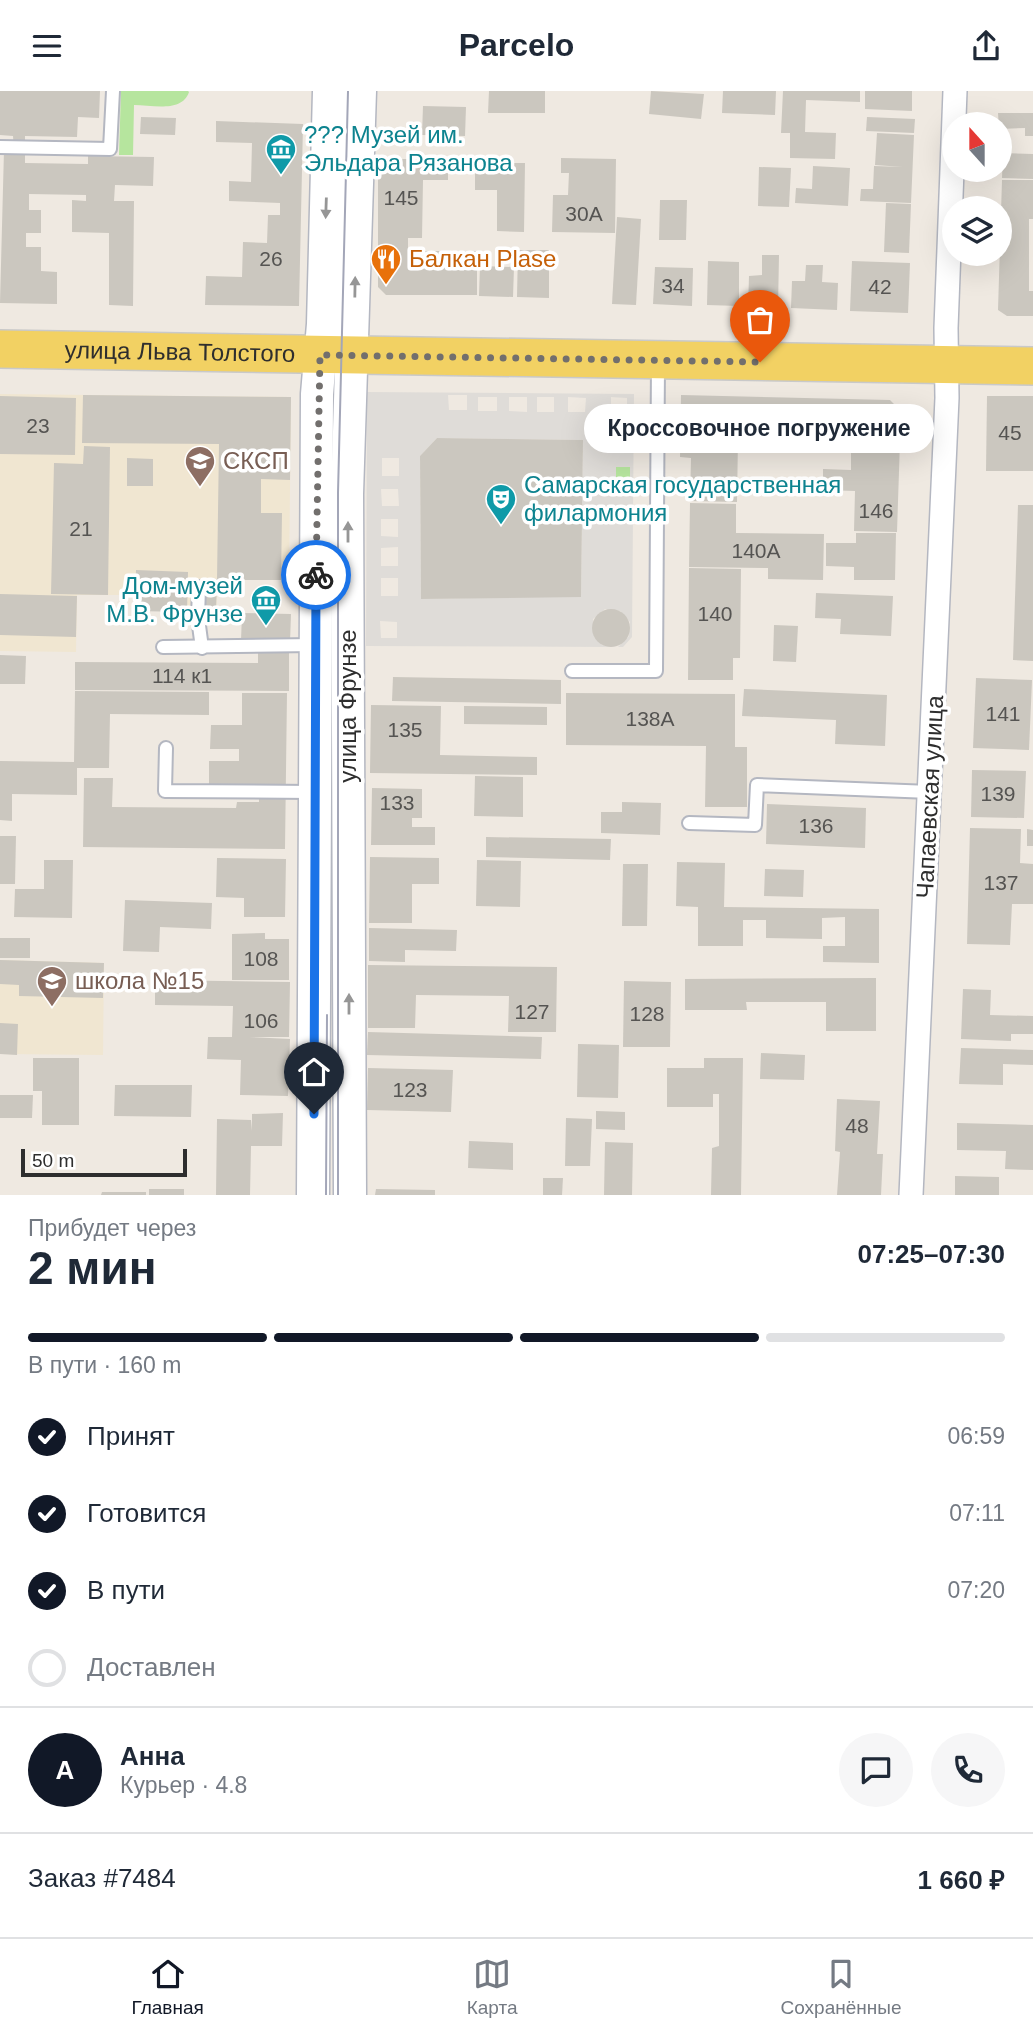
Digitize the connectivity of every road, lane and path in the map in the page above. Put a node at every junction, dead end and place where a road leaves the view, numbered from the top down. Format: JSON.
{"nodes":[{"id":1,"x":113,"y":91,"type":"edge"},
{"id":2,"x":329,"y":91,"type":"edge"},
{"id":3,"x":360,"y":91,"type":"edge"},
{"id":4,"x":955,"y":91,"type":"edge"},
{"id":5,"x":0,"y":147,"type":"edge"},
{"id":6,"x":0,"y":349,"type":"edge"},
{"id":7,"x":336,"y":355,"type":"junction"},
{"id":8,"x":658,"y":361,"type":"junction"},
{"id":9,"x":947,"y":363,"type":"junction"},
{"id":10,"x":1033,"y":366,"type":"edge"},
{"id":11,"x":199,"y":587,"type":"dead end"},
{"id":12,"x":315,"y":645,"type":"junction"},
{"id":13,"x":163,"y":647,"type":"dead end"},
{"id":14,"x":202,"y":648,"type":"junction"},
{"id":15,"x":572,"y":671,"type":"dead end"},
{"id":16,"x":166,"y":748,"type":"dead end"},
{"id":17,"x":314,"y":792,"type":"junction"},
{"id":18,"x":930,"y":792,"type":"junction"},
{"id":19,"x":689,"y":823,"type":"dead end"},
{"id":20,"x":313,"y":1195,"type":"edge"},
{"id":21,"x":350,"y":1195,"type":"edge"},
{"id":22,"x":911,"y":1195,"type":"edge"}],
"edges":[{"from":1,"to":5,"type":"lane"},
{"from":2,"to":7,"type":"main road","name":"улица Фрунзе","one_way":true},
{"from":7,"to":3,"type":"main road","name":"улица Фрунзе","one_way":true},
{"from":4,"to":9,"type":"street","name":"Чапаевская улица"},
{"from":6,"to":7,"type":"main road","name":"улица Льва Толстого"},
{"from":7,"to":8,"type":"main road","name":"улица Льва Толстого"},
{"from":7,"to":12,"type":"main road","name":"улица Фрунзе"},
{"from":21,"to":7,"type":"main road","name":"улица Фрунзе","one_way":true},
{"from":8,"to":9,"type":"main road","name":"улица Льва Толстого"},
{"from":8,"to":15,"type":"lane"},
{"from":9,"to":10,"type":"main road","name":"улица Льва Толстого"},
{"from":9,"to":18,"type":"street","name":"Чапаевская улица"},
{"from":11,"to":14,"type":"lane"},
{"from":12,"to":14,"type":"lane"},
{"from":12,"to":17,"type":"main road","name":"улица Фрунзе"},
{"from":13,"to":14,"type":"lane"},
{"from":16,"to":17,"type":"lane"},
{"from":17,"to":20,"type":"main road","name":"улица Фрунзе"},
{"from":18,"to":19,"type":"lane"},
{"from":18,"to":22,"type":"street","name":"Чапаевская улица"}]}
